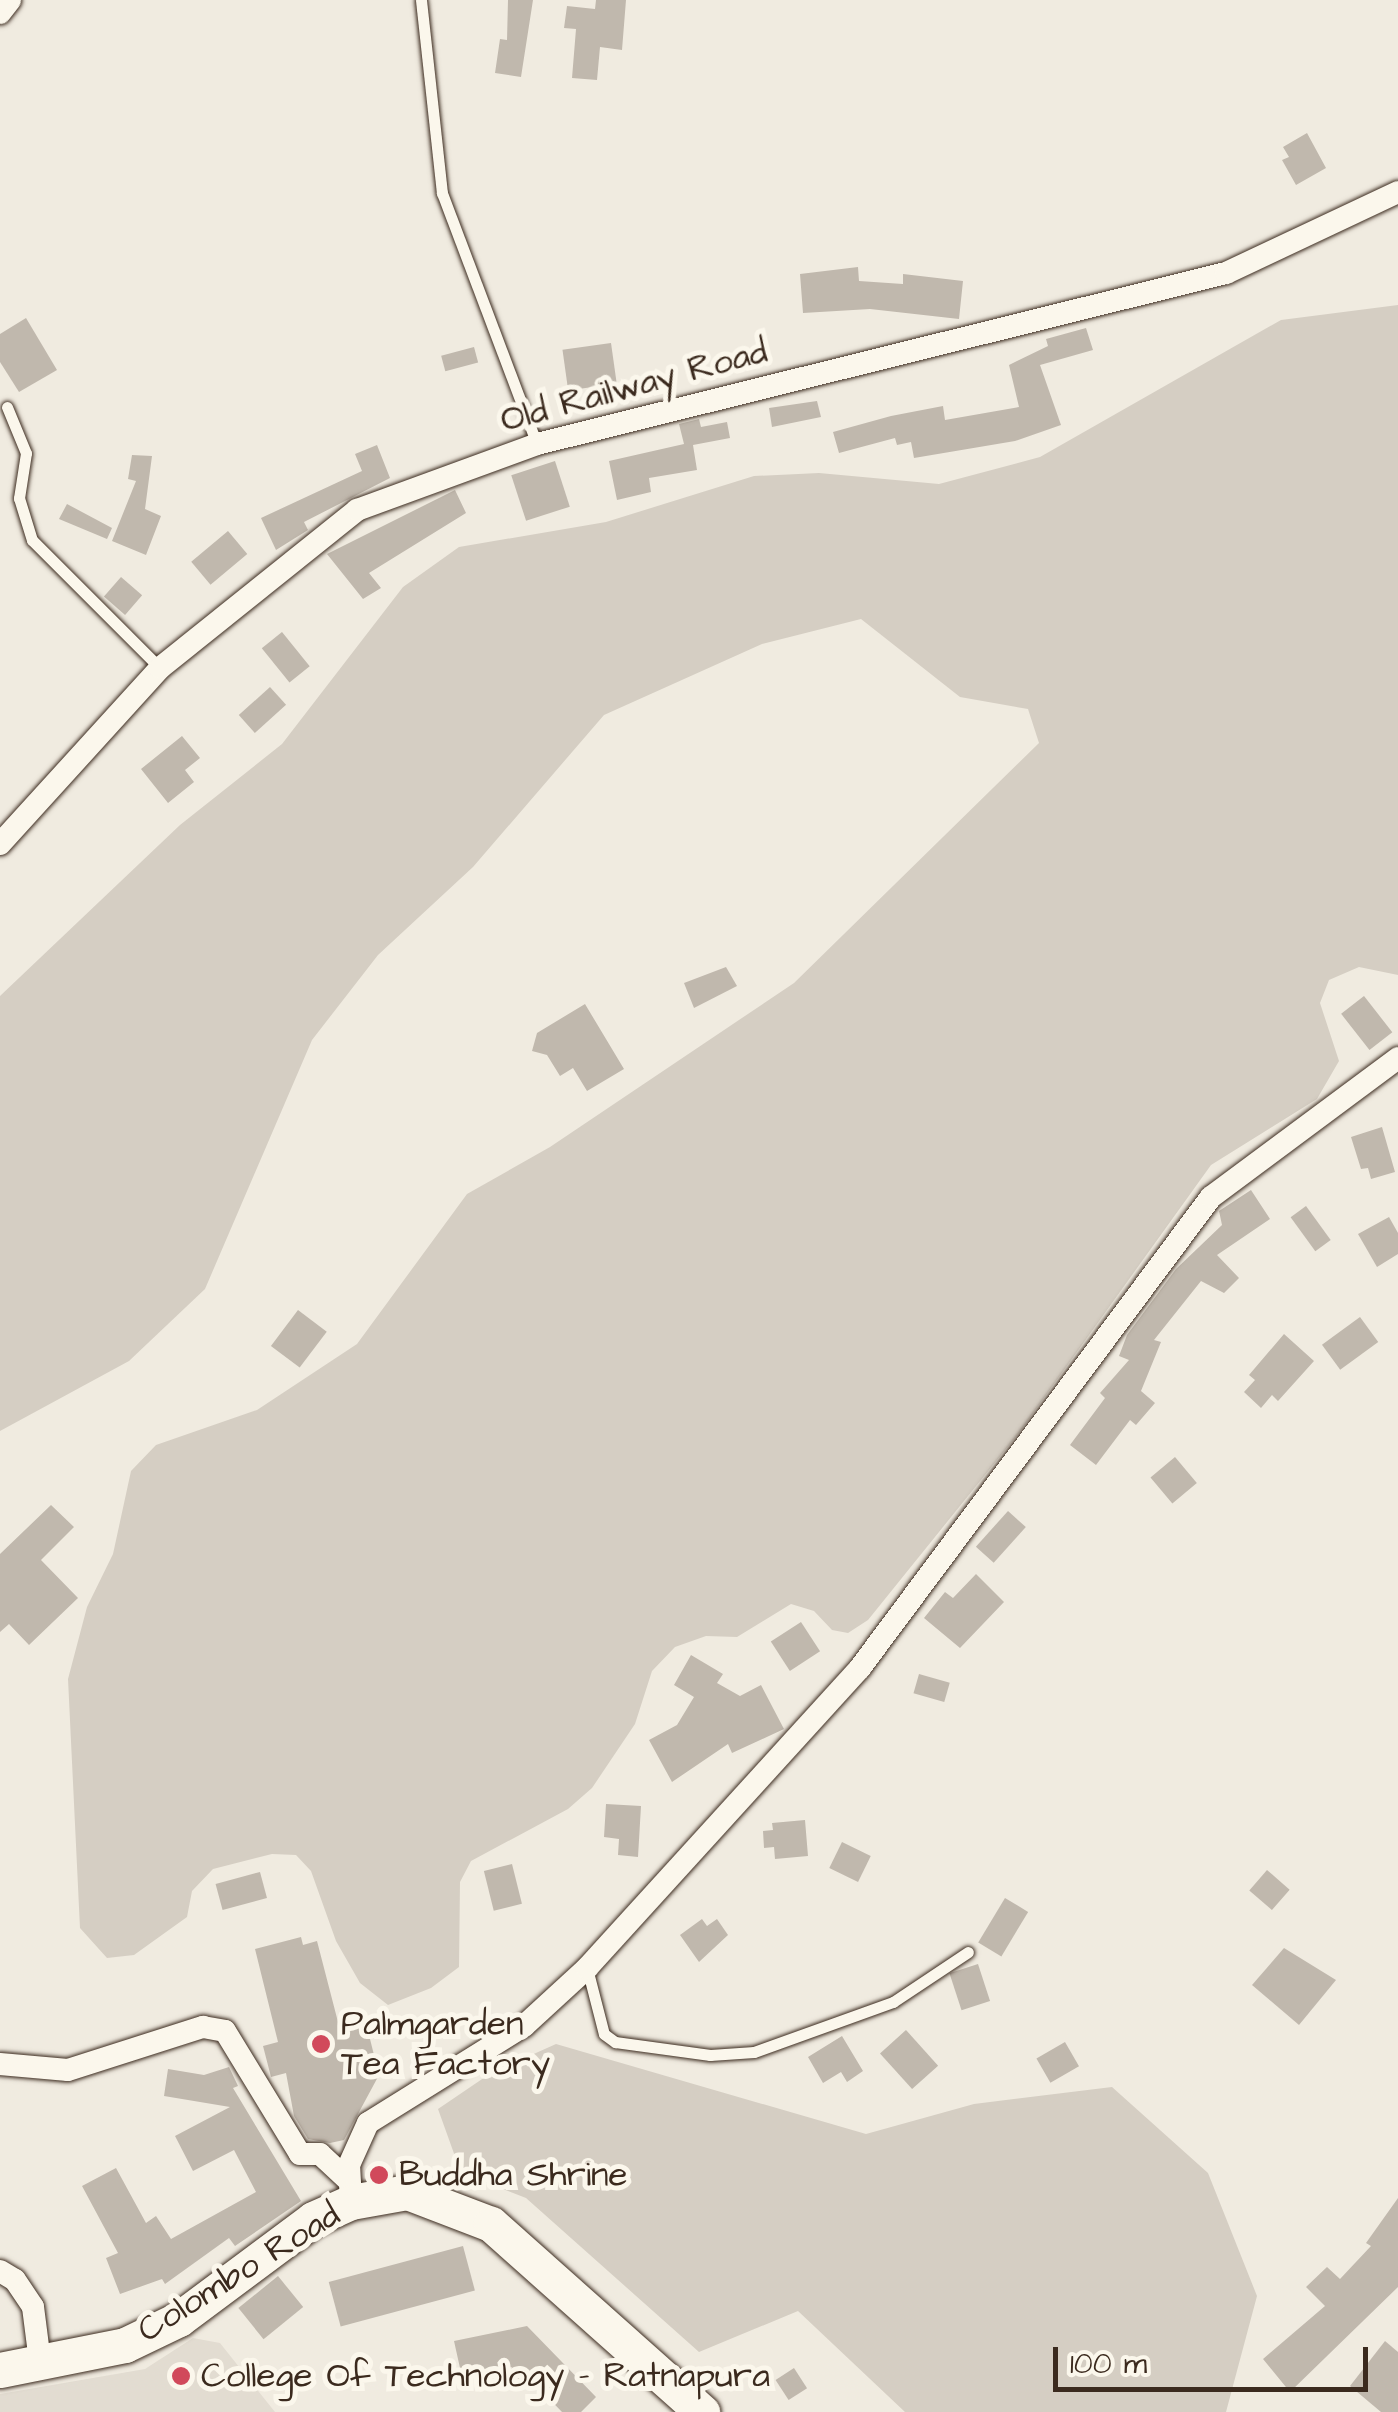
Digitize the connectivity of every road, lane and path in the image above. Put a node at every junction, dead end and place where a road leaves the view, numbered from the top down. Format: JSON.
{"nodes":[{"id":1,"x":10,"y":0,"type":"edge"},
{"id":2,"x":421,"y":0,"type":"edge"},
{"id":3,"x":0,"y":14,"type":"edge"},
{"id":4,"x":1398,"y":192,"type":"edge"},
{"id":5,"x":6,"y":407,"type":"dead end"},
{"id":6,"x":536,"y":444,"type":"junction"},
{"id":7,"x":160,"y":668,"type":"junction"},
{"id":8,"x":0,"y":844,"type":"edge"},
{"id":9,"x":1398,"y":1058,"type":"edge"},
{"id":10,"x":968,"y":1952,"type":"dead end"},
{"id":11,"x":588,"y":1968,"type":"junction"},
{"id":12,"x":0,"y":2064,"type":"edge"},
{"id":13,"x":350,"y":2192,"type":"junction"},
{"id":14,"x":0,"y":2272,"type":"edge"},
{"id":15,"x":40,"y":2362,"type":"junction"},
{"id":16,"x":0,"y":2370,"type":"edge"},
{"id":17,"x":702,"y":2412,"type":"edge"}],
"edges":[{"from":1,"to":3,"type":"street"},
{"from":2,"to":6,"type":"lane"},
{"from":4,"to":6,"type":"street","name":"Old Railway Road"},
{"from":5,"to":7,"type":"lane"},
{"from":6,"to":7,"type":"street","name":"Old Railway Road"},
{"from":7,"to":8,"type":"street","name":"Old Railway Road"},
{"from":9,"to":11,"type":"street"},
{"from":10,"to":11,"type":"lane"},
{"from":11,"to":13,"type":"street"},
{"from":12,"to":13,"type":"street"},
{"from":13,"to":15,"type":"highway","name":"Colombo Road"},
{"from":13,"to":17,"type":"highway","name":"Colombo Road"},
{"from":14,"to":15,"type":"street"},
{"from":15,"to":16,"type":"highway","name":"Colombo Road"}]}
